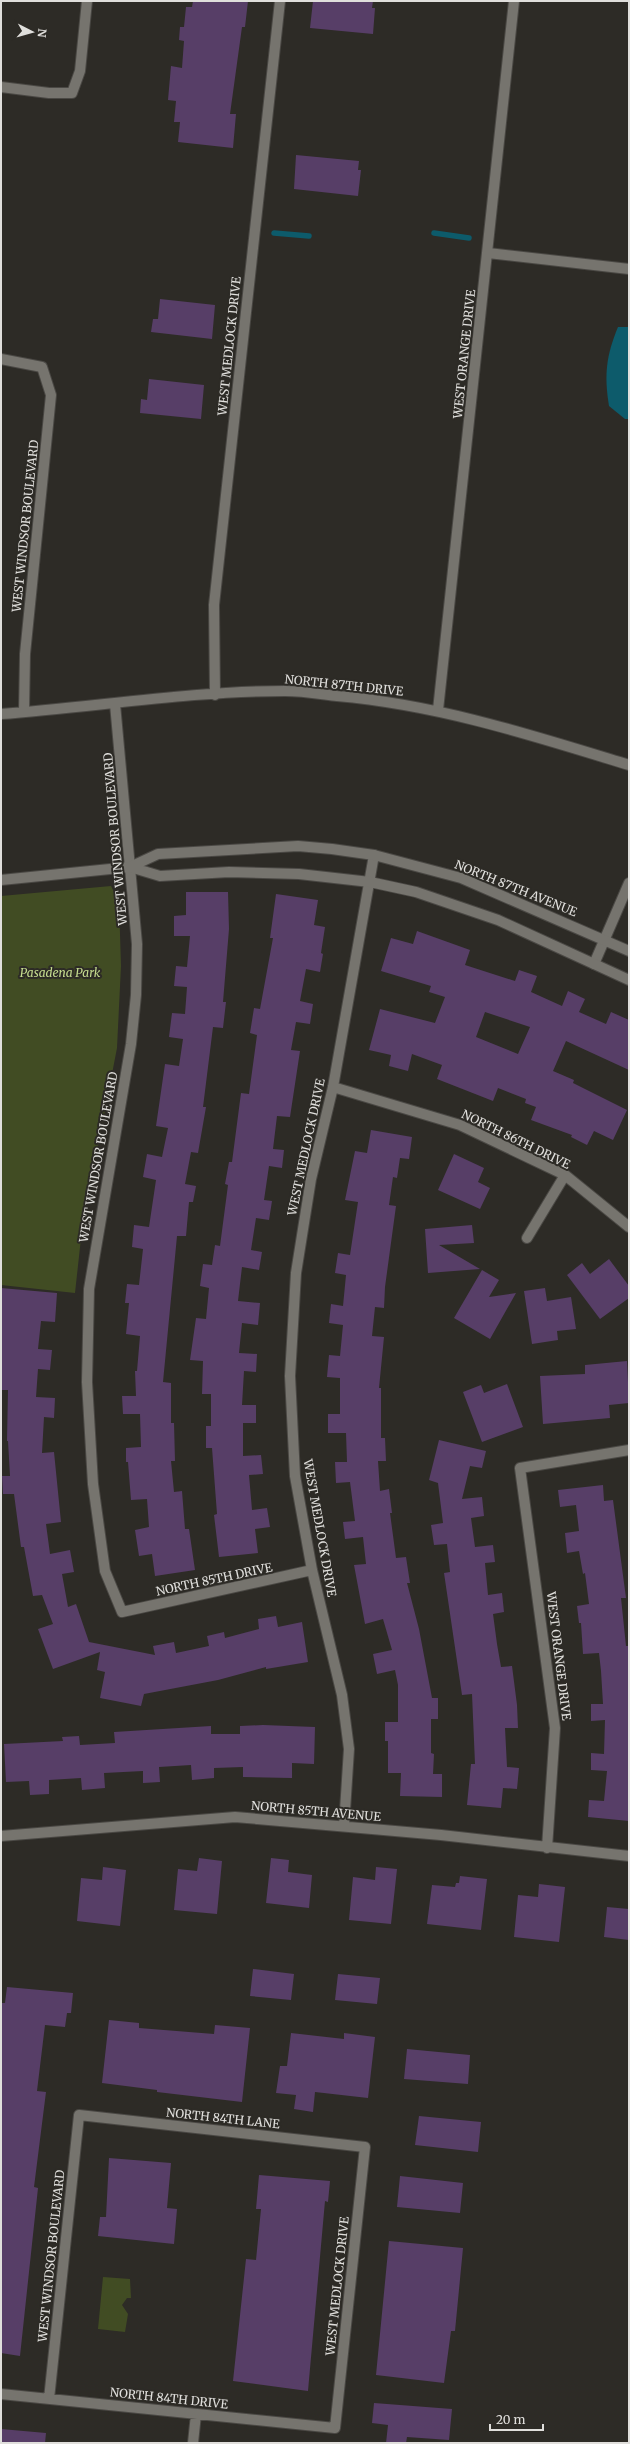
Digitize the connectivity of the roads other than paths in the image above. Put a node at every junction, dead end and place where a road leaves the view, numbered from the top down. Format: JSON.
{"nodes":[{"id":1,"x":87,"y":1,"type":"edge"},
{"id":2,"x":280,"y":1,"type":"edge"},
{"id":3,"x":514,"y":1,"type":"edge"},
{"id":4,"x":1,"y":87,"type":"edge"},
{"id":5,"x":488,"y":253,"type":"junction"},
{"id":6,"x":629,"y":269,"type":"edge"},
{"id":7,"x":1,"y":359,"type":"edge"},
{"id":8,"x":215,"y":695,"type":"junction"},
{"id":9,"x":115,"y":704,"type":"junction"},
{"id":10,"x":438,"y":710,"type":"junction"},
{"id":11,"x":24,"y":712,"type":"junction"},
{"id":12,"x":1,"y":714,"type":"edge"},
{"id":13,"x":629,"y":765,"type":"edge"},
{"id":14,"x":374,"y":855,"type":"junction"},
{"id":15,"x":130,"y":867,"type":"junction"},
{"id":16,"x":1,"y":880,"type":"edge"},
{"id":17,"x":370,"y":882,"type":"junction"},
{"id":18,"x":629,"y":883,"type":"edge"},
{"id":19,"x":604,"y":940,"type":"junction"},
{"id":20,"x":629,"y":951,"type":"edge"},
{"id":21,"x":594,"y":964,"type":"junction"},
{"id":22,"x":629,"y":980,"type":"edge"},
{"id":23,"x":333,"y":1087,"type":"junction"},
{"id":24,"x":565,"y":1175,"type":"junction"},
{"id":25,"x":629,"y":1227,"type":"edge"},
{"id":26,"x":527,"y":1238,"type":"dead end"},
{"id":27,"x":629,"y":1450,"type":"edge"},
{"id":28,"x":312,"y":1570,"type":"junction"},
{"id":29,"x":122,"y":1612,"type":"joint"},
{"id":30,"x":344,"y":1826,"type":"junction"},
{"id":31,"x":1,"y":1836,"type":"edge"},
{"id":32,"x":547,"y":1848,"type":"junction"},
{"id":33,"x":629,"y":1856,"type":"edge"},
{"id":34,"x":79,"y":2115,"type":"joint"},
{"id":35,"x":365,"y":2147,"type":"joint"},
{"id":36,"x":1,"y":2394,"type":"edge"},
{"id":37,"x":49,"y":2399,"type":"junction"},
{"id":38,"x":196,"y":2414,"type":"junction"},
{"id":39,"x":335,"y":2428,"type":"joint"},
{"id":40,"x":193,"y":2443,"type":"edge"}],
"edges":[{"from":1,"to":4,"type":"street"},
{"from":2,"to":8,"type":"street","name":"WEST MEDLOCK DRIVE"},
{"from":3,"to":5,"type":"street","name":"WEST ORANGE DRIVE"},
{"from":5,"to":6,"type":"street"},
{"from":5,"to":10,"type":"street","name":"WEST ORANGE DRIVE"},
{"from":7,"to":11,"type":"street","name":"WEST WINDSOR BOULEVARD"},
{"from":8,"to":9,"type":"street","name":"NORTH 87TH DRIVE"},
{"from":8,"to":10,"type":"street","name":"NORTH 87TH DRIVE"},
{"from":9,"to":11,"type":"street","name":"NORTH 87TH DRIVE"},
{"from":9,"to":15,"type":"street","name":"WEST WINDSOR BOULEVARD"},
{"from":10,"to":13,"type":"street","name":"NORTH 87TH DRIVE"},
{"from":11,"to":12,"type":"street","name":"NORTH 87TH DRIVE"},
{"from":14,"to":15,"type":"street","name":"NORTH 87TH AVENUE"},
{"from":14,"to":17,"type":"street","name":"WEST MEDLOCK DRIVE"},
{"from":14,"to":19,"type":"street","name":"NORTH 87TH AVENUE"},
{"from":15,"to":16,"type":"street","name":"NORTH 87TH AVENUE"},
{"from":15,"to":17,"type":"street","name":"NORTH 87TH AVENUE"},
{"from":15,"to":29,"type":"street","name":"WEST WINDSOR BOULEVARD"},
{"from":17,"to":21,"type":"street","name":"NORTH 87TH AVENUE"},
{"from":17,"to":23,"type":"street","name":"WEST MEDLOCK DRIVE"},
{"from":18,"to":19,"type":"street"},
{"from":19,"to":20,"type":"street","name":"NORTH 87TH AVENUE"},
{"from":19,"to":21,"type":"street"},
{"from":21,"to":22,"type":"street","name":"NORTH 87TH AVENUE"},
{"from":23,"to":24,"type":"street","name":"NORTH 86TH DRIVE"},
{"from":23,"to":28,"type":"street","name":"WEST MEDLOCK DRIVE"},
{"from":24,"to":25,"type":"street","name":"NORTH 86TH DRIVE"},
{"from":24,"to":26,"type":"street"},
{"from":27,"to":32,"type":"street","name":"WEST ORANGE DRIVE"},
{"from":28,"to":29,"type":"street","name":"NORTH 85TH DRIVE"},
{"from":28,"to":30,"type":"street","name":"WEST MEDLOCK DRIVE"},
{"from":30,"to":31,"type":"street","name":"NORTH 85TH AVENUE"},
{"from":30,"to":32,"type":"street","name":"NORTH 85TH AVENUE"},
{"from":32,"to":33,"type":"street","name":"NORTH 85TH AVENUE"},
{"from":34,"to":35,"type":"street","name":"NORTH 84TH LANE"},
{"from":34,"to":37,"type":"street","name":"WEST WINDSOR BOULEVARD"},
{"from":35,"to":39,"type":"street","name":"WEST MEDLOCK DRIVE"},
{"from":36,"to":37,"type":"street","name":"NORTH 84TH DRIVE"},
{"from":37,"to":38,"type":"street","name":"NORTH 84TH DRIVE"},
{"from":38,"to":39,"type":"street","name":"NORTH 84TH DRIVE"},
{"from":38,"to":40,"type":"street"}]}
